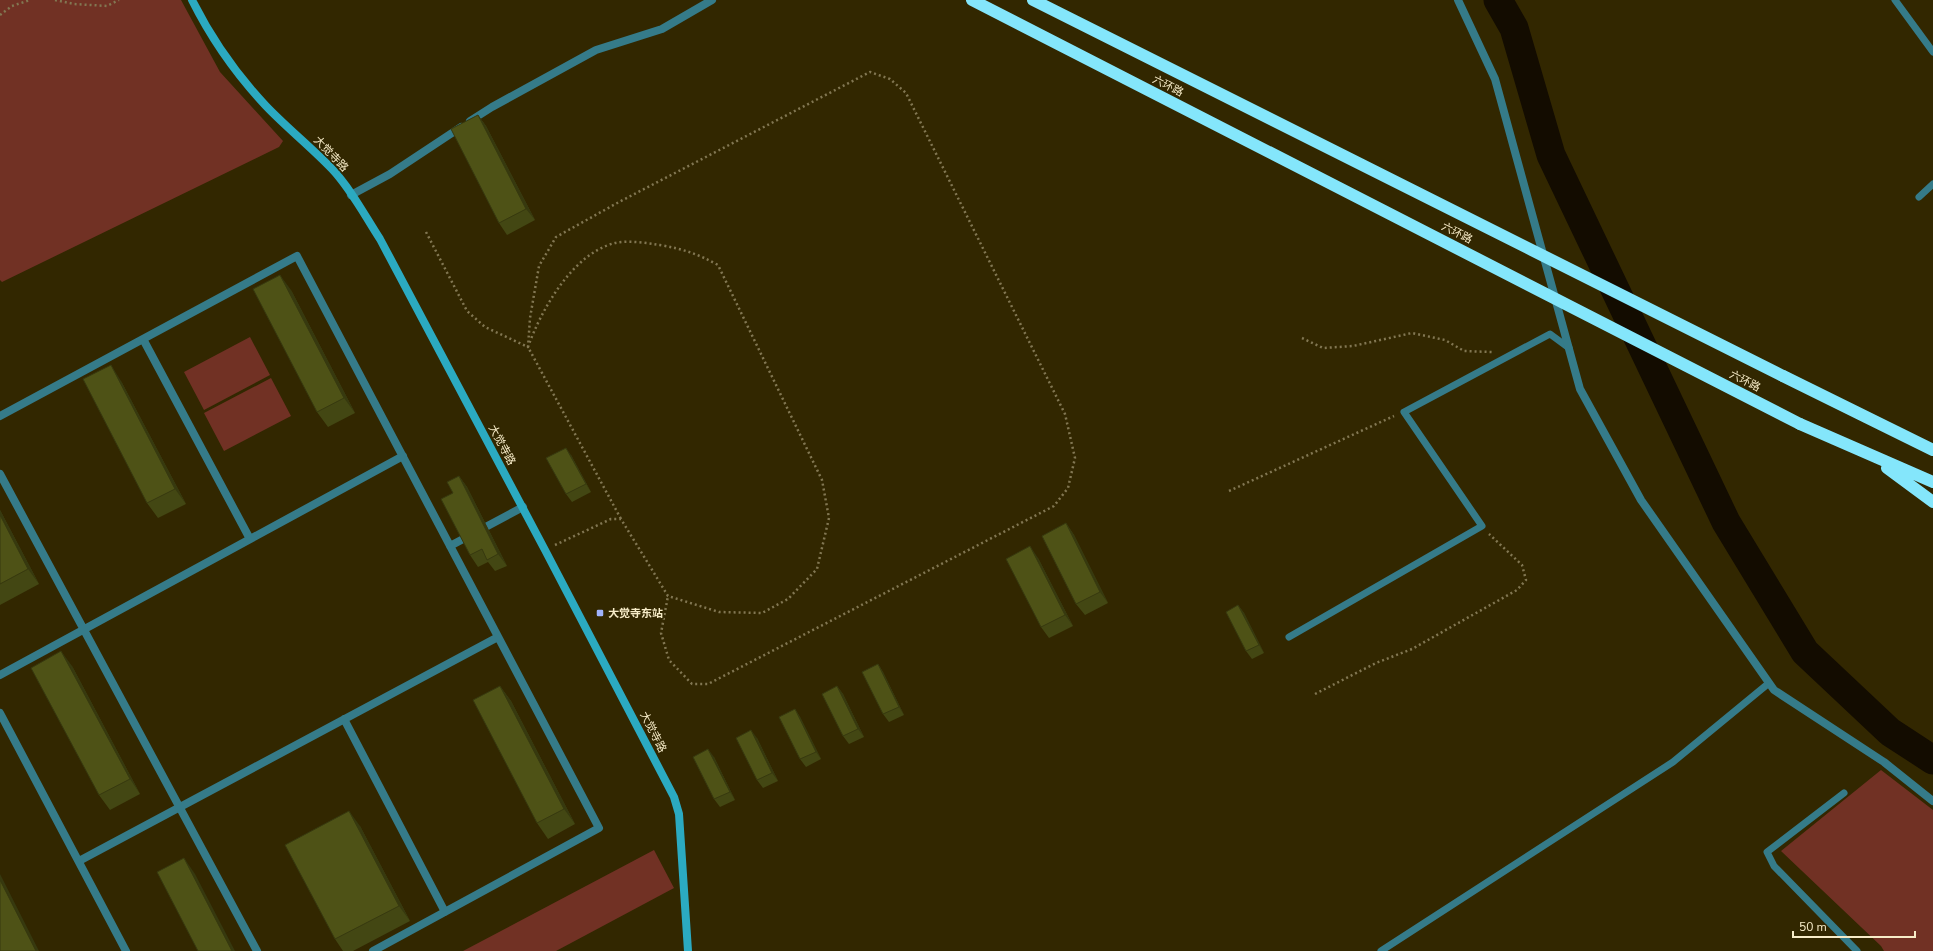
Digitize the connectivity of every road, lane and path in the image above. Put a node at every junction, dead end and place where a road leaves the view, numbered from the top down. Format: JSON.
{"nodes":[{"id":1,"x":30,"y":0,"type":"edge"},
{"id":2,"x":55,"y":0,"type":"edge"},
{"id":3,"x":119,"y":0,"type":"edge"},
{"id":4,"x":192,"y":0,"type":"edge"},
{"id":5,"x":712,"y":0,"type":"edge"},
{"id":6,"x":972,"y":0,"type":"edge"},
{"id":7,"x":1033,"y":0,"type":"edge"},
{"id":8,"x":1458,"y":0,"type":"edge"},
{"id":9,"x":1895,"y":0,"type":"edge"},
{"id":10,"x":0,"y":15,"type":"edge"},
{"id":11,"x":1933,"y":52,"type":"edge"},
{"id":12,"x":1933,"y":184,"type":"edge"},
{"id":13,"x":351,"y":195,"type":"junction"},
{"id":14,"x":1919,"y":197,"type":"dead end"},
{"id":15,"x":426,"y":232,"type":"dead end"},
{"id":16,"x":1302,"y":338,"type":"dead end"},
{"id":17,"x":143,"y":339,"type":"junction"},
{"id":18,"x":528,"y":347,"type":"junction"},
{"id":19,"x":1569,"y":348,"type":"junction"},
{"id":20,"x":1514,"y":352,"type":"junction"},
{"id":21,"x":1404,"y":412,"type":"junction"},
{"id":22,"x":0,"y":416,"type":"edge"},
{"id":23,"x":1871,"y":421,"type":"junction"},
{"id":24,"x":1933,"y":443,"type":"edge"},
{"id":25,"x":1933,"y":450,"type":"edge"},
{"id":26,"x":1870,"y":455,"type":"junction"},
{"id":27,"x":403,"y":456,"type":"junction"},
{"id":28,"x":0,"y":474,"type":"edge"},
{"id":29,"x":1933,"y":482,"type":"edge"},
{"id":30,"x":1229,"y":491,"type":"dead end"},
{"id":31,"x":1933,"y":502,"type":"edge"},
{"id":32,"x":523,"y":508,"type":"junction"},
{"id":33,"x":621,"y":519,"type":"junction"},
{"id":34,"x":1482,"y":526,"type":"junction"},
{"id":35,"x":250,"y":539,"type":"junction"},
{"id":36,"x":450,"y":546,"type":"junction"},
{"id":37,"x":545,"y":550,"type":"junction"},
{"id":38,"x":668,"y":596,"type":"junction"},
{"id":39,"x":84,"y":630,"type":"junction"},
{"id":40,"x":498,"y":637,"type":"junction"},
{"id":41,"x":1289,"y":637,"type":"dead end"},
{"id":42,"x":0,"y":675,"type":"edge"},
{"id":43,"x":1769,"y":683,"type":"junction"},
{"id":44,"x":1315,"y":694,"type":"dead end"},
{"id":45,"x":0,"y":712,"type":"edge"},
{"id":46,"x":344,"y":719,"type":"junction"},
{"id":47,"x":1844,"y":793,"type":"dead end"},
{"id":48,"x":1933,"y":801,"type":"edge"},
{"id":49,"x":179,"y":807,"type":"junction"},
{"id":50,"x":78,"y":861,"type":"junction"},
{"id":51,"x":445,"y":912,"type":"junction"},
{"id":52,"x":126,"y":951,"type":"edge"},
{"id":53,"x":257,"y":951,"type":"edge"},
{"id":54,"x":373,"y":951,"type":"edge"},
{"id":55,"x":688,"y":951,"type":"edge"},
{"id":56,"x":1381,"y":951,"type":"edge"},
{"id":57,"x":1857,"y":951,"type":"edge"}],
"edges":[{"from":1,"to":10,"type":"path"},
{"from":2,"to":3,"type":"path"},
{"from":4,"to":13,"type":"main road","name":"大觉寺路"},
{"from":5,"to":13,"type":"street"},
{"from":6,"to":26,"type":"highway","name":"六环路","bridge":true},
{"from":7,"to":23,"type":"highway","name":"六环路","bridge":true},
{"from":8,"to":19,"type":"street"},
{"from":9,"to":11,"type":"lane"},
{"from":12,"to":14,"type":"lane"},
{"from":13,"to":32,"type":"main road","name":"大觉寺路"},
{"from":15,"to":18,"type":"path"},
{"from":16,"to":20,"type":"path"},
{"from":17,"to":22,"type":"street"},
{"from":17,"to":27,"type":"street"},
{"from":17,"to":35,"type":"street"},
{"from":18,"to":33,"type":"path"},
{"from":18,"to":38,"type":"path"},
{"from":18,"to":38,"type":"path"},
{"from":19,"to":20,"type":"lane"},
{"from":19,"to":43,"type":"street"},
{"from":20,"to":21,"type":"lane"},
{"from":21,"to":30,"type":"path"},
{"from":21,"to":34,"type":"lane"},
{"from":23,"to":24,"type":"highway"},
{"from":23,"to":25,"type":"highway","name":"六环路"},
{"from":26,"to":29,"type":"highway","name":"六环路"},
{"from":26,"to":31,"type":"highway"},
{"from":27,"to":35,"type":"street"},
{"from":27,"to":36,"type":"street"},
{"from":28,"to":39,"type":"street"},
{"from":32,"to":36,"type":"street"},
{"from":32,"to":37,"type":"main road","name":"大觉寺路"},
{"from":33,"to":37,"type":"path"},
{"from":33,"to":38,"type":"path"},
{"from":34,"to":41,"type":"lane"},
{"from":34,"to":44,"type":"path"},
{"from":35,"to":39,"type":"street"},
{"from":36,"to":40,"type":"street"},
{"from":37,"to":55,"type":"main road","name":"大觉寺路"},
{"from":39,"to":42,"type":"street"},
{"from":39,"to":49,"type":"street"},
{"from":40,"to":46,"type":"street"},
{"from":40,"to":51,"type":"street"},
{"from":43,"to":48,"type":"street"},
{"from":43,"to":56,"type":"lane"},
{"from":45,"to":50,"type":"street"},
{"from":46,"to":49,"type":"street"},
{"from":46,"to":51,"type":"street"},
{"from":47,"to":57,"type":"lane"},
{"from":49,"to":50,"type":"street"},
{"from":49,"to":53,"type":"street"},
{"from":50,"to":52,"type":"street"},
{"from":51,"to":54,"type":"street"}]}
